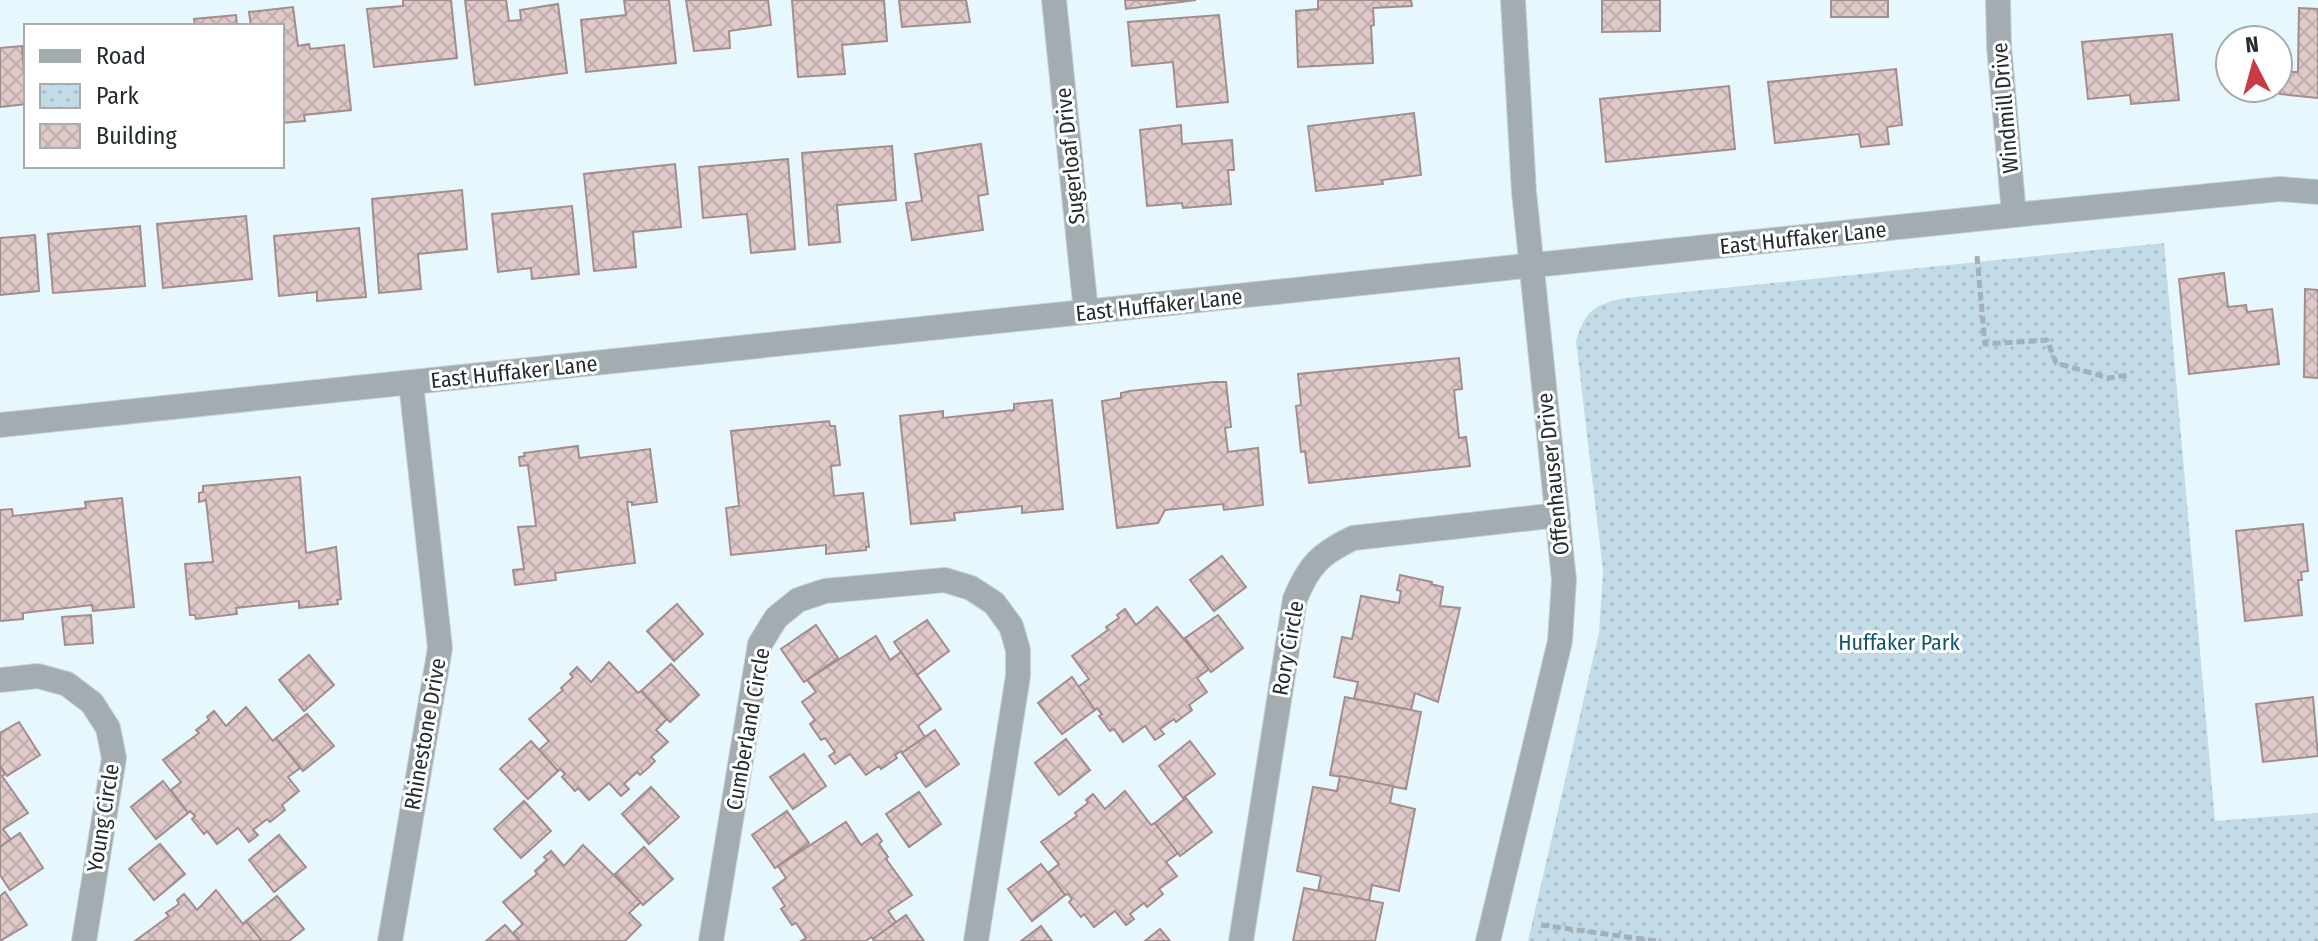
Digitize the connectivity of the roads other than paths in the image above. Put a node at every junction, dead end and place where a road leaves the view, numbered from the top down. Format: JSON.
{"nodes":[{"id":1,"x":1054,"y":0,"type":"edge"},
{"id":2,"x":1513,"y":0,"type":"edge"},
{"id":3,"x":1998,"y":0,"type":"edge"},
{"id":4,"x":2318,"y":192,"type":"edge"},
{"id":5,"x":2014,"y":215,"type":"junction"},
{"id":6,"x":1532,"y":266,"type":"junction"},
{"id":7,"x":1086,"y":312,"type":"junction"},
{"id":8,"x":411,"y":383,"type":"junction"},
{"id":9,"x":0,"y":425,"type":"edge"},
{"id":10,"x":1558,"y":515,"type":"junction"},
{"id":11,"x":0,"y":680,"type":"edge"},
{"id":12,"x":84,"y":941,"type":"edge"},
{"id":13,"x":390,"y":941,"type":"edge"},
{"id":14,"x":711,"y":941,"type":"edge"},
{"id":15,"x":976,"y":941,"type":"edge"},
{"id":16,"x":1241,"y":941,"type":"edge"},
{"id":17,"x":1488,"y":941,"type":"edge"}],
"edges":[{"from":1,"to":7,"type":"street","name":"Sugerloaf Drive"},
{"from":2,"to":6,"type":"street","name":"Offenhauser Drive"},
{"from":3,"to":5,"type":"street","name":"Windmill Drive"},
{"from":4,"to":5,"type":"street","name":"East Huffaker Lane"},
{"from":5,"to":6,"type":"street","name":"East Huffaker Lane"},
{"from":6,"to":7,"type":"street","name":"East Huffaker Lane"},
{"from":6,"to":10,"type":"street","name":"Offenhauser Drive"},
{"from":7,"to":8,"type":"street","name":"East Huffaker Lane"},
{"from":8,"to":9,"type":"street","name":"East Huffaker Lane"},
{"from":8,"to":13,"type":"street","name":"Rhinestone Drive"},
{"from":10,"to":16,"type":"street","name":"Rory Circle"},
{"from":10,"to":17,"type":"street","name":"Offenhauser Drive"},
{"from":11,"to":12,"type":"street","name":"Young Circle"},
{"from":14,"to":15,"type":"street","name":"Cumberland Circle"}]}
